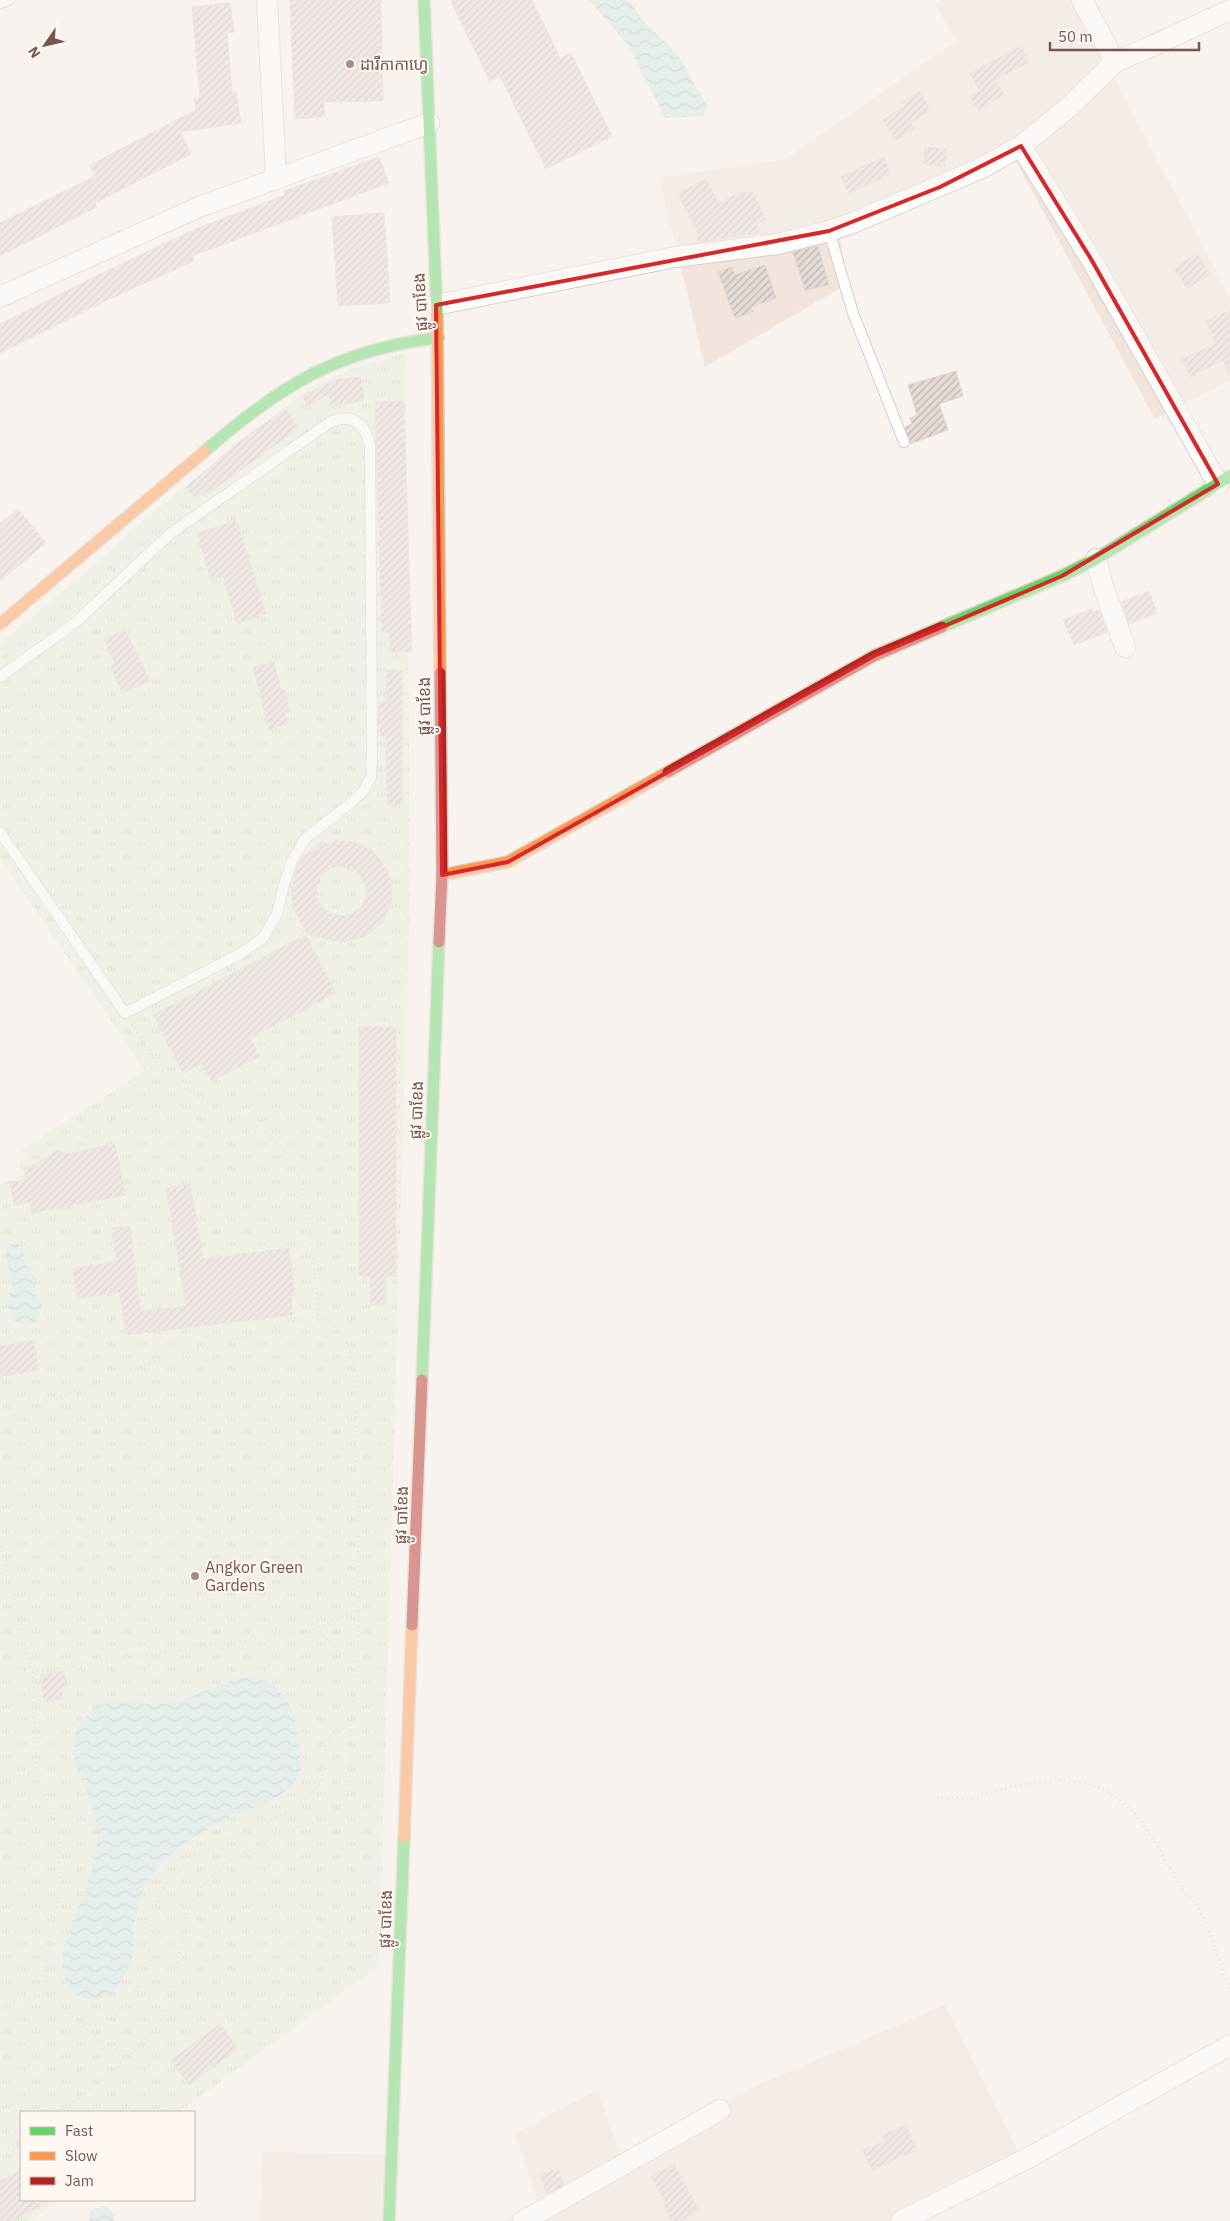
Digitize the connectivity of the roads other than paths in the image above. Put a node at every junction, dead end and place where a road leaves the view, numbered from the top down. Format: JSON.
{"nodes":[{"id":1,"x":9,"y":0,"type":"edge"},
{"id":2,"x":268,"y":0,"type":"edge"},
{"id":3,"x":424,"y":0,"type":"edge"},
{"id":4,"x":1082,"y":0,"type":"edge"},
{"id":5,"x":0,"y":3,"type":"edge"},
{"id":6,"x":1230,"y":10,"type":"edge"},
{"id":7,"x":1115,"y":62,"type":"junction"},
{"id":8,"x":429,"y":123,"type":"junction"},
{"id":9,"x":1021,"y":146,"type":"junction"},
{"id":10,"x":276,"y":177,"type":"junction"},
{"id":11,"x":829,"y":231,"type":"junction"},
{"id":12,"x":0,"y":297,"type":"edge"},
{"id":13,"x":436,"y":305,"type":"junction"},
{"id":14,"x":438,"y":338,"type":"junction"},
{"id":15,"x":904,"y":442,"type":"dead end"},
{"id":16,"x":1224,"y":480,"type":"edge"},
{"id":17,"x":1096,"y":559,"type":"junction"},
{"id":18,"x":0,"y":624,"type":"edge"},
{"id":19,"x":1124,"y":647,"type":"dead end"},
{"id":20,"x":0,"y":677,"type":"edge"},
{"id":21,"x":0,"y":832,"type":"edge"},
{"id":22,"x":442,"y":875,"type":"junction"},
{"id":23,"x":1230,"y":2045,"type":"edge"},
{"id":24,"x":720,"y":2110,"type":"dead end"},
{"id":25,"x":389,"y":2221,"type":"edge"},
{"id":26,"x":523,"y":2221,"type":"edge"},
{"id":27,"x":901,"y":2221,"type":"edge"}],
"edges":[{"from":1,"to":5,"type":"lane"},
{"from":2,"to":10,"type":"street"},
{"from":3,"to":8,"type":"street","name":"ផ្លូវ បាខែង"},
{"from":4,"to":7,"type":"street"},
{"from":6,"to":7,"type":"street"},
{"from":7,"to":9,"type":"street"},
{"from":8,"to":10,"type":"street"},
{"from":8,"to":13,"type":"street","name":"ផ្លូវ បាខែង"},
{"from":9,"to":11,"type":"street"},
{"from":9,"to":16,"type":"street"},
{"from":10,"to":12,"type":"street"},
{"from":11,"to":13,"type":"street"},
{"from":11,"to":15,"type":"lane"},
{"from":13,"to":14,"type":"street","name":"ផ្លូវ បាខែង"},
{"from":14,"to":18,"type":"street"},
{"from":14,"to":22,"type":"street","name":"ផ្លូវ បាខែង"},
{"from":16,"to":17,"type":"street"},
{"from":17,"to":19,"type":"street"},
{"from":17,"to":22,"type":"street"},
{"from":20,"to":21,"type":"lane"},
{"from":22,"to":25,"type":"street","name":"ផ្លូវ បាខែង"},
{"from":23,"to":27,"type":"street"},
{"from":24,"to":26,"type":"street"}]}
